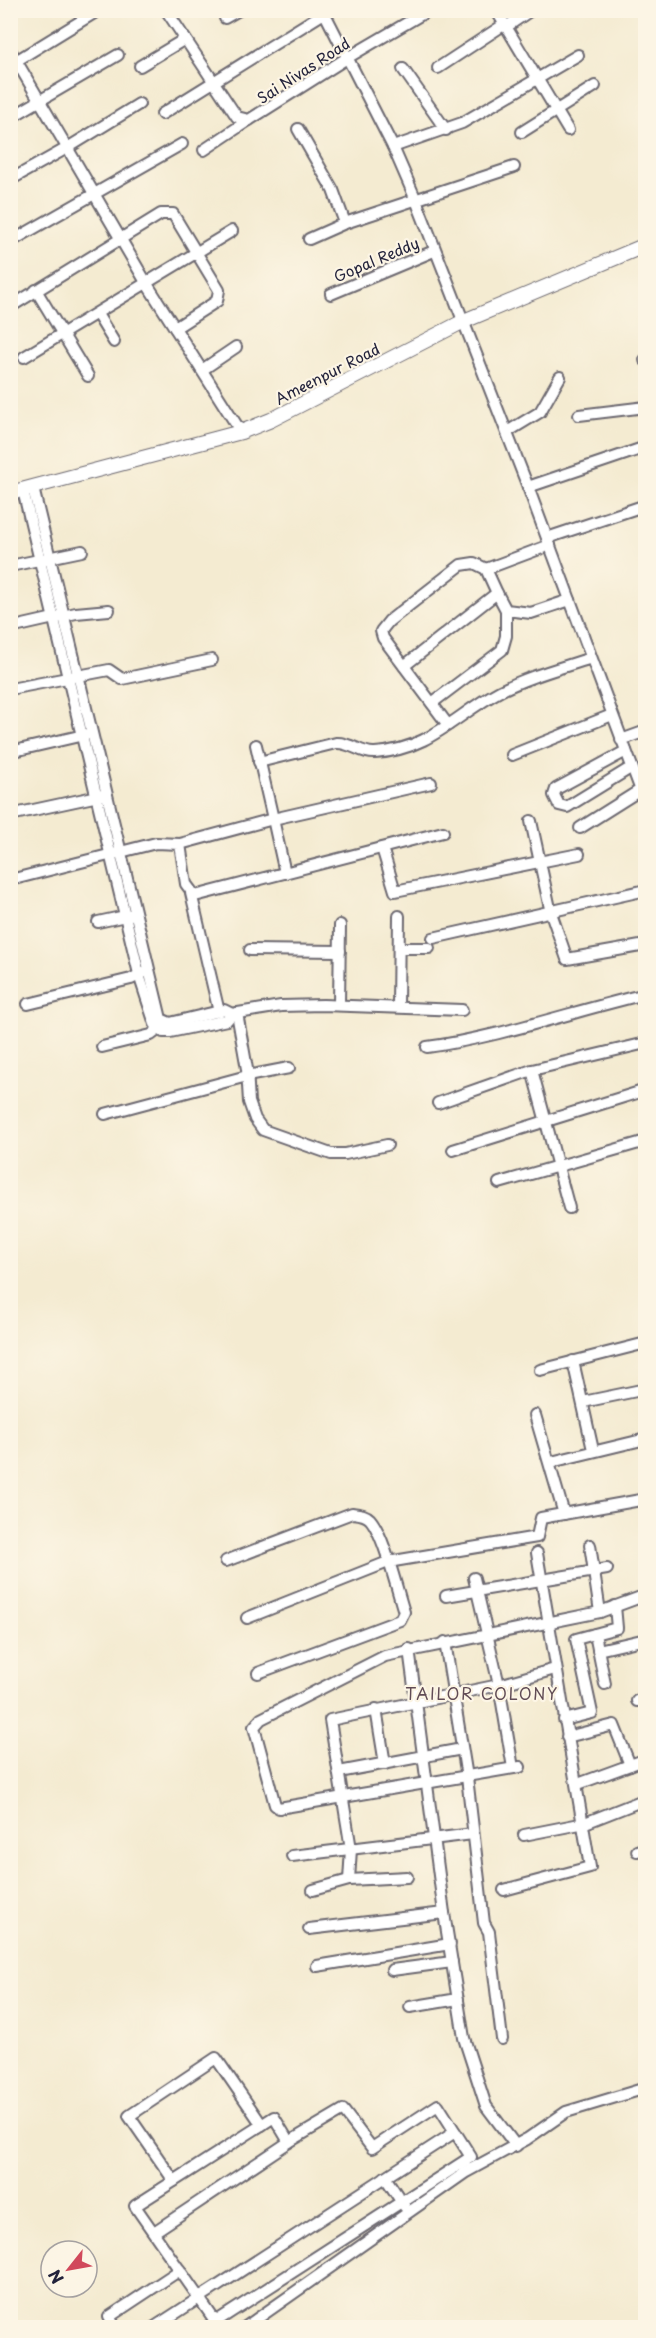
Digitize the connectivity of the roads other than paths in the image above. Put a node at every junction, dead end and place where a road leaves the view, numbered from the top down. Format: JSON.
{"nodes":[{"id":1,"x":99,"y":10,"type":"edge"},
{"id":2,"x":239,"y":10,"type":"edge"},
{"id":3,"x":429,"y":10,"type":"edge"},
{"id":4,"x":496,"y":10,"type":"edge"},
{"id":5,"x":531,"y":10,"type":"edge"},
{"id":6,"x":323,"y":12,"type":"edge"},
{"id":7,"x":168,"y":13,"type":"dead end"},
{"id":8,"x":225,"y":18,"type":"dead end"},
{"id":9,"x":506,"y":26,"type":"junction"},
{"id":10,"x":184,"y":39,"type":"junction"},
{"id":11,"x":10,"y":50,"type":"edge"},
{"id":12,"x":118,"y":55,"type":"dead end"},
{"id":13,"x":578,"y":56,"type":"dead end"},
{"id":14,"x":347,"y":58,"type":"junction"},
{"id":15,"x":14,"y":62,"type":"edge"},
{"id":16,"x":140,"y":66,"type":"dead end"},
{"id":17,"x":438,"y":68,"type":"dead end"},
{"id":18,"x":403,"y":69,"type":"dead end"},
{"id":19,"x":538,"y":79,"type":"junction"},
{"id":20,"x":213,"y":82,"type":"junction"},
{"id":21,"x":595,"y":86,"type":"dead end"},
{"id":22,"x":41,"y":100,"type":"junction"},
{"id":23,"x":138,"y":104,"type":"dead end"},
{"id":24,"x":556,"y":110,"type":"junction"},
{"id":25,"x":162,"y":114,"type":"dead end"},
{"id":26,"x":10,"y":118,"type":"edge"},
{"id":27,"x":249,"y":120,"type":"junction"},
{"id":28,"x":298,"y":129,"type":"dead end"},
{"id":29,"x":446,"y":130,"type":"junction"},
{"id":30,"x":568,"y":130,"type":"dead end"},
{"id":31,"x":522,"y":132,"type":"dead end"},
{"id":32,"x":182,"y":144,"type":"dead end"},
{"id":33,"x":69,"y":147,"type":"junction"},
{"id":34,"x":393,"y":147,"type":"junction"},
{"id":35,"x":204,"y":150,"type":"dead end"},
{"id":36,"x":514,"y":167,"type":"dead end"},
{"id":37,"x":10,"y":180,"type":"edge"},
{"id":38,"x":96,"y":194,"type":"junction"},
{"id":39,"x":416,"y":200,"type":"junction"},
{"id":40,"x":345,"y":223,"type":"junction"},
{"id":41,"x":232,"y":231,"type":"dead end"},
{"id":42,"x":122,"y":239,"type":"junction"},
{"id":43,"x":309,"y":239,"type":"dead end"},
{"id":44,"x":10,"y":242,"type":"edge"},
{"id":45,"x":645,"y":245,"type":"edge"},
{"id":46,"x":434,"y":251,"type":"junction"},
{"id":47,"x":196,"y":254,"type":"junction"},
{"id":48,"x":147,"y":284,"type":"junction"},
{"id":49,"x":36,"y":290,"type":"junction"},
{"id":50,"x":331,"y":294,"type":"dead end"},
{"id":51,"x":10,"y":307,"type":"edge"},
{"id":52,"x":97,"y":314,"type":"junction"},
{"id":53,"x":464,"y":321,"type":"junction"},
{"id":54,"x":175,"y":328,"type":"junction"},
{"id":55,"x":62,"y":334,"type":"junction"},
{"id":56,"x":114,"y":342,"type":"dead end"},
{"id":57,"x":236,"y":347,"type":"dead end"},
{"id":58,"x":24,"y":357,"type":"dead end"},
{"id":59,"x":202,"y":370,"type":"junction"},
{"id":60,"x":88,"y":376,"type":"dead end"},
{"id":61,"x":560,"y":377,"type":"dead end"},
{"id":62,"x":645,"y":409,"type":"edge"},
{"id":63,"x":579,"y":414,"type":"dead end"},
{"id":64,"x":242,"y":432,"type":"junction"},
{"id":65,"x":507,"y":432,"type":"junction"},
{"id":66,"x":645,"y":447,"type":"edge"},
{"id":67,"x":528,"y":487,"type":"junction"},
{"id":68,"x":22,"y":490,"type":"edge"},
{"id":69,"x":645,"y":505,"type":"edge"},
{"id":70,"x":548,"y":542,"type":"junction"},
{"id":71,"x":82,"y":551,"type":"dead end"},
{"id":72,"x":45,"y":559,"type":"junction"},
{"id":73,"x":10,"y":566,"type":"edge"},
{"id":74,"x":486,"y":569,"type":"junction"},
{"id":75,"x":497,"y":593,"type":"junction"},
{"id":76,"x":570,"y":600,"type":"junction"},
{"id":77,"x":109,"y":610,"type":"dead end"},
{"id":78,"x":506,"y":610,"type":"junction"},
{"id":79,"x":59,"y":617,"type":"junction"},
{"id":80,"x":10,"y":628,"type":"edge"},
{"id":81,"x":591,"y":658,"type":"junction"},
{"id":82,"x":212,"y":660,"type":"dead end"},
{"id":83,"x":404,"y":666,"type":"junction"},
{"id":84,"x":73,"y":676,"type":"junction"},
{"id":85,"x":10,"y":689,"type":"edge"},
{"id":86,"x":432,"y":703,"type":"junction"},
{"id":87,"x":612,"y":715,"type":"junction"},
{"id":88,"x":448,"y":725,"type":"junction"},
{"id":89,"x":645,"y":731,"type":"edge"},
{"id":90,"x":88,"y":735,"type":"junction"},
{"id":91,"x":621,"y":740,"type":"junction"},
{"id":92,"x":256,"y":745,"type":"dead end"},
{"id":93,"x":10,"y":752,"type":"edge"},
{"id":94,"x":626,"y":752,"type":"junction"},
{"id":95,"x":512,"y":755,"type":"dead end"},
{"id":96,"x":260,"y":762,"type":"junction"},
{"id":97,"x":632,"y":767,"type":"junction"},
{"id":98,"x":430,"y":783,"type":"dead end"},
{"id":99,"x":643,"y":787,"type":"edge"},
{"id":100,"x":102,"y":795,"type":"junction"},
{"id":101,"x":10,"y":816,"type":"edge"},
{"id":102,"x":273,"y":819,"type":"junction"},
{"id":103,"x":531,"y":821,"type":"dead end"},
{"id":104,"x":580,"y":828,"type":"dead end"},
{"id":105,"x":442,"y":832,"type":"dead end"},
{"id":106,"x":180,"y":844,"type":"junction"},
{"id":107,"x":382,"y":848,"type":"junction"},
{"id":108,"x":116,"y":854,"type":"junction"},
{"id":109,"x":579,"y":854,"type":"dead end"},
{"id":110,"x":541,"y":861,"type":"junction"},
{"id":111,"x":285,"y":873,"type":"junction"},
{"id":112,"x":10,"y":880,"type":"edge"},
{"id":113,"x":645,"y":890,"type":"edge"},
{"id":114,"x":191,"y":893,"type":"junction"},
{"id":115,"x":551,"y":913,"type":"junction"},
{"id":116,"x":131,"y":915,"type":"junction"},
{"id":117,"x":399,"y":916,"type":"dead end"},
{"id":118,"x":98,"y":922,"type":"dead end"},
{"id":119,"x":340,"y":925,"type":"dead end"},
{"id":120,"x":645,"y":945,"type":"edge"},
{"id":121,"x":399,"y":948,"type":"junction"},
{"id":122,"x":250,"y":950,"type":"dead end"},
{"id":123,"x":340,"y":951,"type":"junction"},
{"id":124,"x":144,"y":972,"type":"junction"},
{"id":125,"x":645,"y":994,"type":"edge"},
{"id":126,"x":28,"y":1004,"type":"dead end"},
{"id":127,"x":339,"y":1005,"type":"junction"},
{"id":128,"x":398,"y":1007,"type":"junction"},
{"id":129,"x":462,"y":1010,"type":"dead end"},
{"id":130,"x":219,"y":1012,"type":"junction"},
{"id":131,"x":234,"y":1013,"type":"junction"},
{"id":132,"x":162,"y":1026,"type":"junction"},
{"id":133,"x":645,"y":1043,"type":"edge"},
{"id":134,"x":102,"y":1047,"type":"dead end"},
{"id":135,"x":427,"y":1047,"type":"dead end"},
{"id":136,"x":289,"y":1068,"type":"dead end"},
{"id":137,"x":532,"y":1070,"type":"junction"},
{"id":138,"x":247,"y":1076,"type":"junction"},
{"id":139,"x":645,"y":1090,"type":"edge"},
{"id":140,"x":438,"y":1103,"type":"dead end"},
{"id":141,"x":105,"y":1114,"type":"dead end"},
{"id":142,"x":545,"y":1121,"type":"junction"},
{"id":143,"x":645,"y":1141,"type":"edge"},
{"id":144,"x":387,"y":1145,"type":"dead end"},
{"id":145,"x":453,"y":1150,"type":"dead end"},
{"id":146,"x":557,"y":1166,"type":"junction"},
{"id":147,"x":499,"y":1183,"type":"dead end"},
{"id":148,"x":569,"y":1208,"type":"dead end"},
{"id":149,"x":645,"y":1344,"type":"edge"},
{"id":150,"x":573,"y":1361,"type":"junction"},
{"id":151,"x":540,"y":1370,"type":"dead end"},
{"id":152,"x":645,"y":1389,"type":"edge"},
{"id":153,"x":583,"y":1402,"type":"junction"},
{"id":154,"x":536,"y":1415,"type":"dead end"},
{"id":155,"x":645,"y":1439,"type":"edge"},
{"id":156,"x":593,"y":1450,"type":"junction"},
{"id":157,"x":551,"y":1462,"type":"junction"},
{"id":158,"x":645,"y":1499,"type":"edge"},
{"id":159,"x":564,"y":1514,"type":"junction"},
{"id":160,"x":590,"y":1545,"type":"dead end"},
{"id":161,"x":537,"y":1553,"type":"dead end"},
{"id":162,"x":226,"y":1561,"type":"dead end"},
{"id":163,"x":388,"y":1562,"type":"junction"},
{"id":164,"x":607,"y":1569,"type":"dead end"},
{"id":165,"x":595,"y":1572,"type":"junction"},
{"id":166,"x":474,"y":1578,"type":"dead end"},
{"id":167,"x":542,"y":1578,"type":"junction"},
{"id":168,"x":477,"y":1591,"type":"junction"},
{"id":169,"x":645,"y":1595,"type":"edge"},
{"id":170,"x":446,"y":1596,"type":"dead end"},
{"id":171,"x":615,"y":1606,"type":"junction"},
{"id":172,"x":600,"y":1612,"type":"junction"},
{"id":173,"x":247,"y":1618,"type":"dead end"},
{"id":174,"x":549,"y":1621,"type":"junction"},
{"id":175,"x":488,"y":1633,"type":"junction"},
{"id":176,"x":596,"y":1634,"type":"junction"},
{"id":177,"x":645,"y":1639,"type":"edge"},
{"id":178,"x":445,"y":1641,"type":"junction"},
{"id":179,"x":409,"y":1649,"type":"junction"},
{"id":180,"x":598,"y":1650,"type":"junction"},
{"id":181,"x":555,"y":1668,"type":"junction"},
{"id":182,"x":258,"y":1673,"type":"dead end"},
{"id":183,"x":605,"y":1684,"type":"dead end"},
{"id":184,"x":499,"y":1685,"type":"junction"},
{"id":185,"x":453,"y":1693,"type":"junction"},
{"id":186,"x":415,"y":1701,"type":"junction"},
{"id":187,"x":376,"y":1709,"type":"junction"},
{"id":188,"x":564,"y":1720,"type":"junction"},
{"id":189,"x":567,"y":1737,"type":"junction"},
{"id":190,"x":462,"y":1749,"type":"junction"},
{"id":191,"x":424,"y":1758,"type":"junction"},
{"id":192,"x":385,"y":1764,"type":"junction"},
{"id":193,"x":339,"y":1772,"type":"junction"},
{"id":194,"x":467,"y":1777,"type":"junction"},
{"id":195,"x":428,"y":1783,"type":"junction"},
{"id":196,"x":578,"y":1784,"type":"junction"},
{"id":197,"x":343,"y":1796,"type":"junction"},
{"id":198,"x":645,"y":1799,"type":"edge"},
{"id":199,"x":585,"y":1823,"type":"junction"},
{"id":200,"x":473,"y":1834,"type":"junction"},
{"id":201,"x":524,"y":1835,"type":"dead end"},
{"id":202,"x":435,"y":1840,"type":"junction"},
{"id":203,"x":351,"y":1849,"type":"junction"},
{"id":204,"x":292,"y":1856,"type":"dead end"},
{"id":205,"x":407,"y":1877,"type":"dead end"},
{"id":206,"x":349,"y":1880,"type":"junction"},
{"id":207,"x":313,"y":1890,"type":"dead end"},
{"id":208,"x":504,"y":1890,"type":"dead end"},
{"id":209,"x":444,"y":1913,"type":"junction"},
{"id":210,"x":309,"y":1929,"type":"dead end"},
{"id":211,"x":450,"y":1944,"type":"junction"},
{"id":212,"x":452,"y":1962,"type":"junction"},
{"id":213,"x":317,"y":1966,"type":"dead end"},
{"id":214,"x":392,"y":1970,"type":"dead end"},
{"id":215,"x":458,"y":1999,"type":"junction"},
{"id":216,"x":410,"y":2007,"type":"dead end"},
{"id":217,"x":502,"y":2039,"type":"dead end"},
{"id":218,"x":645,"y":2088,"type":"edge"},
{"id":219,"x":262,"y":2125,"type":"junction"},
{"id":220,"x":455,"y":2132,"type":"junction"},
{"id":221,"x":290,"y":2142,"type":"junction"},
{"id":222,"x":516,"y":2146,"type":"junction"},
{"id":223,"x":386,"y":2177,"type":"junction"},
{"id":224,"x":174,"y":2181,"type":"junction"},
{"id":225,"x":402,"y":2202,"type":"junction"},
{"id":226,"x":409,"y":2212,"type":"junction"},
{"id":227,"x":154,"y":2232,"type":"junction"},
{"id":228,"x":180,"y":2270,"type":"junction"},
{"id":229,"x":199,"y":2297,"type":"junction"},
{"id":230,"x":214,"y":2325,"type":"edge"},
{"id":231,"x":116,"y":2328,"type":"edge"},
{"id":232,"x":153,"y":2328,"type":"edge"},
{"id":233,"x":244,"y":2328,"type":"edge"}],
"edges":[{"from":1,"to":15,"type":"street"},
{"from":2,"to":8,"type":"street"},
{"from":3,"to":14,"type":"street","name":"Sai Nivas Road"},
{"from":4,"to":9,"type":"street"},
{"from":5,"to":9,"type":"street"},
{"from":6,"to":14,"type":"street"},
{"from":6,"to":20,"type":"street"},
{"from":7,"to":10,"type":"street","name":"Sai Nivas Road"},
{"from":9,"to":17,"type":"street"},
{"from":9,"to":19,"type":"street"},
{"from":10,"to":16,"type":"street"},
{"from":10,"to":20,"type":"street","name":"Sai Nivas Road"},
{"from":11,"to":15,"type":"street"},
{"from":12,"to":22,"type":"street"},
{"from":13,"to":19,"type":"street"},
{"from":14,"to":27,"type":"street","name":"Sai Nivas Road"},
{"from":14,"to":34,"type":"street"},
{"from":15,"to":22,"type":"street"},
{"from":18,"to":29,"type":"street"},
{"from":19,"to":24,"type":"street"},
{"from":19,"to":29,"type":"street"},
{"from":20,"to":25,"type":"street"},
{"from":20,"to":27,"type":"street","name":"Sai Nivas Road"},
{"from":21,"to":24,"type":"street"},
{"from":22,"to":26,"type":"street"},
{"from":22,"to":33,"type":"street"},
{"from":23,"to":33,"type":"street"},
{"from":24,"to":30,"type":"street"},
{"from":24,"to":31,"type":"street"},
{"from":27,"to":35,"type":"street"},
{"from":28,"to":40,"type":"street"},
{"from":29,"to":34,"type":"street"},
{"from":32,"to":38,"type":"street"},
{"from":33,"to":37,"type":"street"},
{"from":33,"to":38,"type":"street"},
{"from":34,"to":39,"type":"street"},
{"from":36,"to":39,"type":"street"},
{"from":38,"to":42,"type":"street"},
{"from":38,"to":44,"type":"street"},
{"from":39,"to":40,"type":"street"},
{"from":39,"to":46,"type":"street"},
{"from":40,"to":43,"type":"street"},
{"from":41,"to":47,"type":"street"},
{"from":42,"to":47,"type":"street"},
{"from":42,"to":48,"type":"street"},
{"from":42,"to":49,"type":"street"},
{"from":45,"to":53,"type":"street","name":"Ameenpur Road"},
{"from":46,"to":50,"type":"street","name":"Gopal Reddy"},
{"from":46,"to":53,"type":"street"},
{"from":47,"to":48,"type":"street"},
{"from":47,"to":54,"type":"street"},
{"from":48,"to":52,"type":"street"},
{"from":48,"to":54,"type":"street"},
{"from":49,"to":51,"type":"street"},
{"from":49,"to":55,"type":"street"},
{"from":52,"to":55,"type":"street"},
{"from":52,"to":56,"type":"street"},
{"from":53,"to":64,"type":"street","name":"Ameenpur Road"},
{"from":53,"to":65,"type":"street"},
{"from":54,"to":59,"type":"street"},
{"from":55,"to":58,"type":"street"},
{"from":55,"to":60,"type":"street"},
{"from":57,"to":59,"type":"street"},
{"from":59,"to":64,"type":"street"},
{"from":61,"to":65,"type":"street"},
{"from":62,"to":63,"type":"street"},
{"from":64,"to":68,"type":"street","name":"Ameenpur Road"},
{"from":65,"to":67,"type":"street"},
{"from":66,"to":67,"type":"street"},
{"from":67,"to":70,"type":"street"},
{"from":68,"to":72,"type":"street"},
{"from":69,"to":70,"type":"street"},
{"from":70,"to":74,"type":"street"},
{"from":70,"to":76,"type":"street"},
{"from":71,"to":72,"type":"street"},
{"from":72,"to":73,"type":"street"},
{"from":72,"to":79,"type":"street"},
{"from":74,"to":75,"type":"street"},
{"from":74,"to":83,"type":"street"},
{"from":75,"to":78,"type":"street"},
{"from":75,"to":83,"type":"street"},
{"from":76,"to":78,"type":"street"},
{"from":76,"to":81,"type":"street"},
{"from":77,"to":79,"type":"street"},
{"from":78,"to":86,"type":"street"},
{"from":79,"to":80,"type":"street"},
{"from":79,"to":84,"type":"street"},
{"from":81,"to":87,"type":"street"},
{"from":81,"to":88,"type":"street"},
{"from":82,"to":84,"type":"street"},
{"from":83,"to":86,"type":"street"},
{"from":84,"to":85,"type":"street"},
{"from":84,"to":90,"type":"street"},
{"from":86,"to":88,"type":"street"},
{"from":87,"to":91,"type":"street"},
{"from":87,"to":95,"type":"street"},
{"from":88,"to":96,"type":"street"},
{"from":89,"to":91,"type":"street"},
{"from":90,"to":93,"type":"street"},
{"from":90,"to":100,"type":"street"},
{"from":91,"to":94,"type":"street"},
{"from":92,"to":96,"type":"street"},
{"from":94,"to":97,"type":"street"},
{"from":94,"to":97,"type":"street"},
{"from":96,"to":102,"type":"street"},
{"from":97,"to":99,"type":"street"},
{"from":98,"to":102,"type":"street"},
{"from":99,"to":104,"type":"street"},
{"from":100,"to":101,"type":"street"},
{"from":100,"to":108,"type":"street"},
{"from":102,"to":106,"type":"street"},
{"from":102,"to":111,"type":"street"},
{"from":103,"to":110,"type":"street"},
{"from":105,"to":107,"type":"street"},
{"from":106,"to":108,"type":"street"},
{"from":106,"to":114,"type":"street"},
{"from":107,"to":110,"type":"street"},
{"from":107,"to":111,"type":"street"},
{"from":108,"to":112,"type":"street"},
{"from":108,"to":116,"type":"street"},
{"from":109,"to":110,"type":"street"},
{"from":110,"to":115,"type":"street"},
{"from":111,"to":114,"type":"street"},
{"from":113,"to":115,"type":"street"},
{"from":114,"to":130,"type":"street"},
{"from":115,"to":120,"type":"street"},
{"from":115,"to":121,"type":"street"},
{"from":116,"to":118,"type":"street"},
{"from":116,"to":124,"type":"street"},
{"from":117,"to":121,"type":"street"},
{"from":119,"to":123,"type":"street"},
{"from":121,"to":128,"type":"street"},
{"from":122,"to":123,"type":"street"},
{"from":123,"to":127,"type":"street"},
{"from":124,"to":126,"type":"street"},
{"from":124,"to":132,"type":"street"},
{"from":125,"to":135,"type":"street"},
{"from":127,"to":128,"type":"street"},
{"from":127,"to":131,"type":"street"},
{"from":128,"to":129,"type":"street"},
{"from":130,"to":131,"type":"street"},
{"from":130,"to":132,"type":"street"},
{"from":131,"to":132,"type":"street"},
{"from":131,"to":138,"type":"street"},
{"from":132,"to":134,"type":"street"},
{"from":133,"to":137,"type":"street"},
{"from":136,"to":138,"type":"street"},
{"from":137,"to":140,"type":"street"},
{"from":137,"to":142,"type":"street"},
{"from":138,"to":141,"type":"street"},
{"from":138,"to":144,"type":"street"},
{"from":139,"to":142,"type":"street"},
{"from":142,"to":145,"type":"street"},
{"from":142,"to":146,"type":"street"},
{"from":143,"to":146,"type":"street"},
{"from":146,"to":147,"type":"street"},
{"from":146,"to":148,"type":"street"},
{"from":149,"to":150,"type":"street"},
{"from":150,"to":151,"type":"street"},
{"from":150,"to":153,"type":"street"},
{"from":152,"to":153,"type":"street"},
{"from":153,"to":156,"type":"street"},
{"from":154,"to":157,"type":"street"},
{"from":155,"to":156,"type":"street"},
{"from":156,"to":157,"type":"street"},
{"from":157,"to":159,"type":"street"},
{"from":158,"to":159,"type":"street"},
{"from":159,"to":163,"type":"street"},
{"from":160,"to":165,"type":"street"},
{"from":161,"to":167,"type":"street"},
{"from":162,"to":163,"type":"street"},
{"from":163,"to":173,"type":"street"},
{"from":163,"to":182,"type":"street"},
{"from":164,"to":165,"type":"street"},
{"from":165,"to":167,"type":"street"},
{"from":165,"to":172,"type":"street"},
{"from":166,"to":168,"type":"street"},
{"from":167,"to":168,"type":"street"},
{"from":167,"to":174,"type":"street"},
{"from":168,"to":170,"type":"street"},
{"from":168,"to":175,"type":"street"},
{"from":169,"to":171,"type":"street"},
{"from":171,"to":172,"type":"street"},
{"from":171,"to":176,"type":"street"},
{"from":172,"to":174,"type":"street"},
{"from":174,"to":175,"type":"street"},
{"from":174,"to":181,"type":"street"},
{"from":175,"to":178,"type":"street"},
{"from":175,"to":184,"type":"street"},
{"from":176,"to":180,"type":"street"},
{"from":176,"to":188,"type":"street"},
{"from":177,"to":180,"type":"street"},
{"from":178,"to":179,"type":"street"},
{"from":178,"to":185,"type":"street"},
{"from":179,"to":186,"type":"street"},
{"from":179,"to":197,"type":"street"},
{"from":180,"to":183,"type":"street"},
{"from":181,"to":184,"type":"street"},
{"from":181,"to":188,"type":"street"},
{"from":184,"to":185,"type":"street"},
{"from":184,"to":194,"type":"street"},
{"from":185,"to":186,"type":"street"},
{"from":185,"to":190,"type":"street"},
{"from":186,"to":187,"type":"street"},
{"from":186,"to":191,"type":"street"},
{"from":187,"to":192,"type":"street"},
{"from":187,"to":193,"type":"street"},
{"from":188,"to":189,"type":"street"},
{"from":189,"to":196,"type":"street"},
{"from":189,"to":196,"type":"street"},
{"from":190,"to":191,"type":"street"},
{"from":190,"to":194,"type":"street"},
{"from":191,"to":192,"type":"street"},
{"from":191,"to":195,"type":"street"},
{"from":192,"to":193,"type":"street"},
{"from":193,"to":197,"type":"street"},
{"from":194,"to":195,"type":"street"},
{"from":194,"to":200,"type":"street"},
{"from":195,"to":197,"type":"street"},
{"from":195,"to":202,"type":"street"},
{"from":196,"to":199,"type":"street"},
{"from":197,"to":203,"type":"street"},
{"from":198,"to":199,"type":"street"},
{"from":199,"to":201,"type":"street"},
{"from":199,"to":208,"type":"street"},
{"from":200,"to":202,"type":"street"},
{"from":200,"to":217,"type":"street"},
{"from":202,"to":203,"type":"street"},
{"from":202,"to":209,"type":"street"},
{"from":203,"to":204,"type":"street"},
{"from":203,"to":206,"type":"street"},
{"from":205,"to":206,"type":"street"},
{"from":206,"to":207,"type":"street"},
{"from":209,"to":210,"type":"street"},
{"from":209,"to":211,"type":"street"},
{"from":211,"to":212,"type":"street"},
{"from":211,"to":213,"type":"street"},
{"from":212,"to":214,"type":"street"},
{"from":212,"to":215,"type":"street"},
{"from":215,"to":216,"type":"street"},
{"from":215,"to":222,"type":"street"},
{"from":218,"to":222,"type":"street"},
{"from":219,"to":221,"type":"street"},
{"from":219,"to":224,"type":"street"},
{"from":219,"to":224,"type":"street"},
{"from":220,"to":221,"type":"street"},
{"from":220,"to":223,"type":"street"},
{"from":220,"to":225,"type":"street"},
{"from":221,"to":227,"type":"street"},
{"from":222,"to":226,"type":"street"},
{"from":223,"to":225,"type":"street"},
{"from":223,"to":229,"type":"street"},
{"from":224,"to":227,"type":"street"},
{"from":225,"to":226,"type":"street"},
{"from":225,"to":230,"type":"street"},
{"from":226,"to":233,"type":"street"},
{"from":227,"to":228,"type":"street"},
{"from":228,"to":229,"type":"street"},
{"from":228,"to":231,"type":"street"},
{"from":229,"to":230,"type":"street"},
{"from":229,"to":232,"type":"street"}]}
